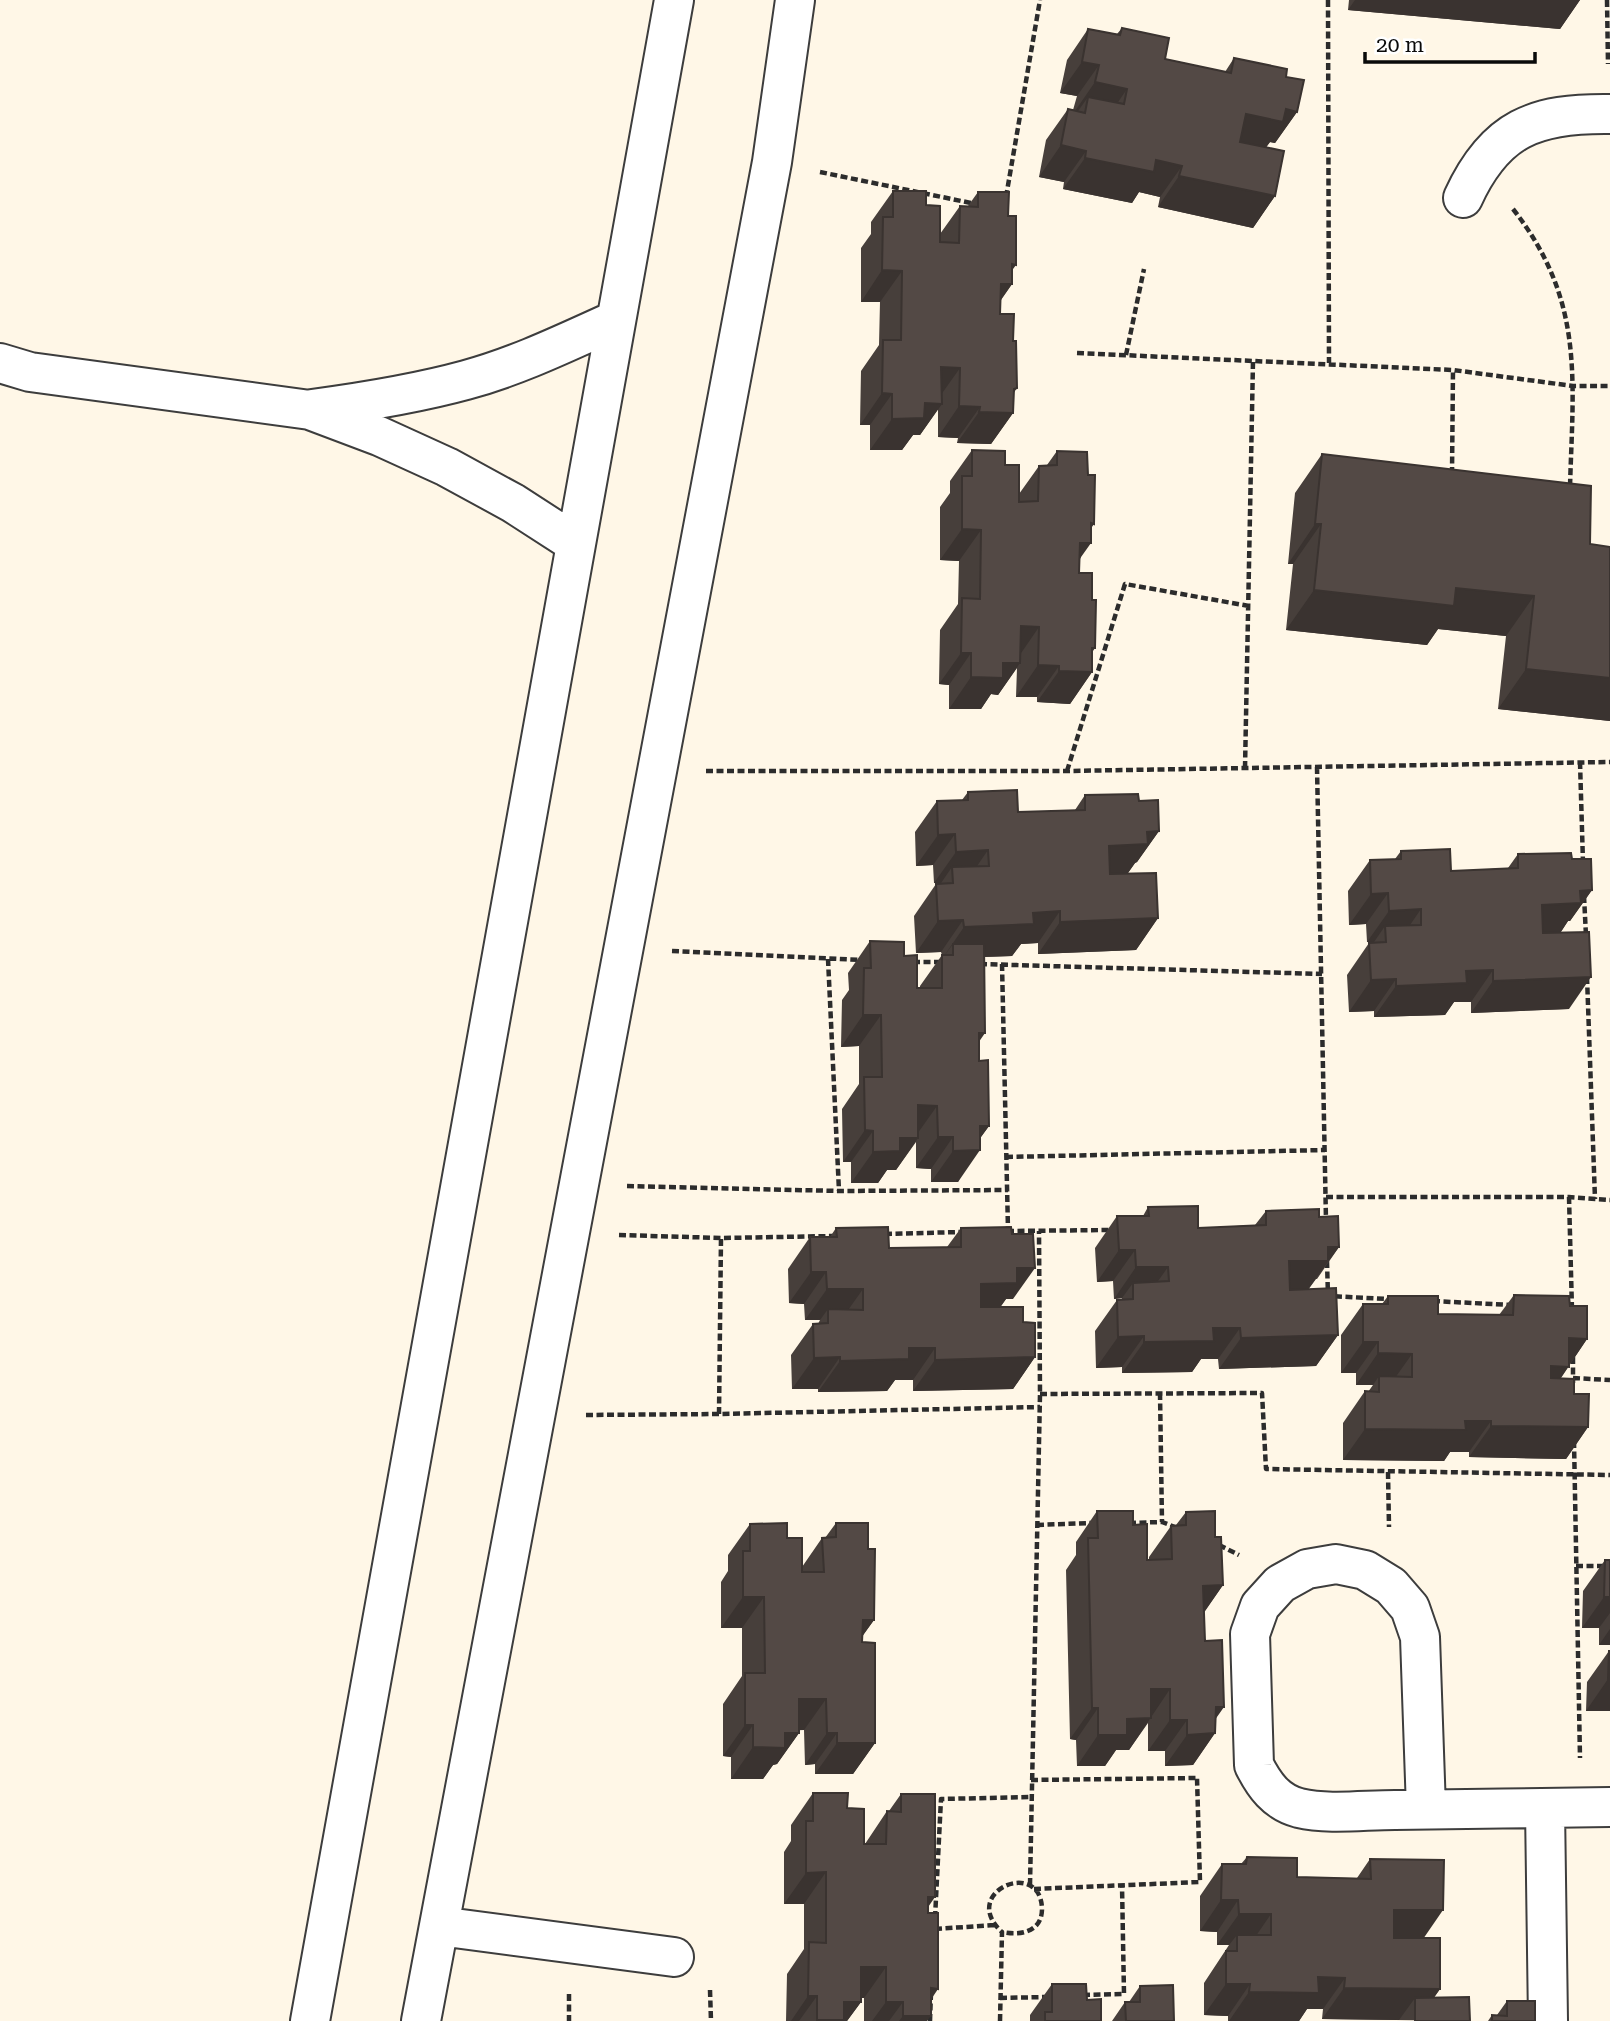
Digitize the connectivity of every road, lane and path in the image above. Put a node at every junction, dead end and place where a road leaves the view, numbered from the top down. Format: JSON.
{"nodes":[{"id":1,"x":674,"y":0,"type":"edge"},
{"id":2,"x":795,"y":0,"type":"edge"},
{"id":3,"x":1040,"y":0,"type":"edge"},
{"id":4,"x":1328,"y":0,"type":"edge"},
{"id":5,"x":1607,"y":0,"type":"edge"},
{"id":6,"x":1609,"y":114,"type":"edge"},
{"id":7,"x":772,"y":162,"type":"junction"},
{"id":8,"x":1469,"y":185,"type":"joint"},
{"id":9,"x":976,"y":204,"type":"edge"},
{"id":10,"x":1004,"y":209,"type":"edge"},
{"id":11,"x":1144,"y":269,"type":"dead end"},
{"id":12,"x":616,"y":320,"type":"junction"},
{"id":13,"x":1077,"y":353,"type":"dead end"},
{"id":14,"x":1126,"y":355,"type":"junction"},
{"id":15,"x":1253,"y":361,"type":"junction"},
{"id":16,"x":0,"y":363,"type":"edge"},
{"id":17,"x":1329,"y":363,"type":"junction"},
{"id":18,"x":1453,"y":370,"type":"junction"},
{"id":19,"x":1610,"y":386,"type":"edge"},
{"id":20,"x":1573,"y":387,"type":"junction"},
{"id":21,"x":310,"y":410,"type":"junction"},
{"id":22,"x":1452,"y":481,"type":"edge"},
{"id":23,"x":1570,"y":490,"type":"edge"},
{"id":24,"x":575,"y":543,"type":"junction"},
{"id":25,"x":1249,"y":606,"type":"junction"},
{"id":26,"x":1580,"y":762,"type":"junction"},
{"id":27,"x":1610,"y":762,"type":"edge"},
{"id":28,"x":1317,"y":767,"type":"junction"},
{"id":29,"x":1245,"y":768,"type":"junction"},
{"id":30,"x":656,"y":771,"type":"junction"},
{"id":31,"x":1067,"y":771,"type":"junction"},
{"id":32,"x":1583,"y":872,"type":"edge"},
{"id":33,"x":1584,"y":885,"type":"edge"},
{"id":34,"x":1586,"y":940,"type":"edge"},
{"id":35,"x":622,"y":948,"type":"junction"},
{"id":36,"x":828,"y":959,"type":"junction"},
{"id":37,"x":868,"y":960,"type":"edge"},
{"id":38,"x":908,"y":962,"type":"edge"},
{"id":39,"x":949,"y":963,"type":"edge"},
{"id":40,"x":975,"y":963,"type":"edge"},
{"id":41,"x":1002,"y":964,"type":"junction"},
{"id":42,"x":1587,"y":967,"type":"edge"},
{"id":43,"x":1322,"y":974,"type":"junction"},
{"id":44,"x":1325,"y":1150,"type":"junction"},
{"id":45,"x":1006,"y":1157,"type":"junction"},
{"id":46,"x":578,"y":1184,"type":"junction"},
{"id":47,"x":839,"y":1191,"type":"junction"},
{"id":48,"x":1007,"y":1191,"type":"junction"},
{"id":49,"x":1326,"y":1197,"type":"junction"},
{"id":50,"x":1569,"y":1197,"type":"junction"},
{"id":51,"x":1595,"y":1199,"type":"junction"},
{"id":52,"x":1610,"y":1200,"type":"edge"},
{"id":53,"x":1326,"y":1225,"type":"edge"},
{"id":54,"x":1121,"y":1230,"type":"edge"},
{"id":55,"x":1008,"y":1231,"type":"junction"},
{"id":56,"x":1039,"y":1231,"type":"junction"},
{"id":57,"x":967,"y":1232,"type":"edge"},
{"id":58,"x":994,"y":1232,"type":"edge"},
{"id":59,"x":569,"y":1233,"type":"junction"},
{"id":60,"x":844,"y":1235,"type":"edge"},
{"id":61,"x":871,"y":1235,"type":"edge"},
{"id":62,"x":721,"y":1238,"type":"junction"},
{"id":63,"x":1327,"y":1249,"type":"edge"},
{"id":64,"x":1395,"y":1299,"type":"edge"},
{"id":65,"x":1423,"y":1301,"type":"edge"},
{"id":66,"x":1518,"y":1306,"type":"edge"},
{"id":67,"x":1558,"y":1308,"type":"edge"},
{"id":68,"x":1572,"y":1308,"type":"junction"},
{"id":69,"x":1572,"y":1322,"type":"edge"},
{"id":70,"x":1573,"y":1350,"type":"edge"},
{"id":71,"x":1573,"y":1378,"type":"junction"},
{"id":72,"x":1610,"y":1380,"type":"edge"},
{"id":73,"x":1573,"y":1392,"type":"edge"},
{"id":74,"x":1160,"y":1393,"type":"junction"},
{"id":75,"x":1040,"y":1394,"type":"junction"},
{"id":76,"x":1040,"y":1407,"type":"junction"},
{"id":77,"x":719,"y":1414,"type":"junction"},
{"id":78,"x":535,"y":1415,"type":"junction"},
{"id":79,"x":1574,"y":1433,"type":"edge"},
{"id":80,"x":1575,"y":1474,"type":"junction"},
{"id":81,"x":1610,"y":1475,"type":"edge"},
{"id":82,"x":1162,"y":1522,"type":"junction"},
{"id":83,"x":1093,"y":1523,"type":"dead end"},
{"id":84,"x":1120,"y":1523,"type":"edge"},
{"id":85,"x":1037,"y":1525,"type":"junction"},
{"id":86,"x":1183,"y":1529,"type":"edge"},
{"id":87,"x":1213,"y":1542,"type":"edge"},
{"id":88,"x":1576,"y":1566,"type":"junction"},
{"id":89,"x":1610,"y":1566,"type":"edge"},
{"id":90,"x":1280,"y":1584,"type":"junction"},
{"id":91,"x":1254,"y":1765,"type":"junction"},
{"id":92,"x":1197,"y":1778,"type":"junction"},
{"id":93,"x":1031,"y":1780,"type":"junction"},
{"id":94,"x":1031,"y":1797,"type":"junction"},
{"id":95,"x":1579,"y":1808,"type":"edge"},
{"id":96,"x":1426,"y":1809,"type":"junction"},
{"id":97,"x":1122,"y":1885,"type":"junction"},
{"id":98,"x":1032,"y":1887,"type":"junction"},
{"id":99,"x":995,"y":1925,"type":"junction"},
{"id":100,"x":439,"y":1926,"type":"junction"},
{"id":101,"x":1002,"y":1931,"type":"junction"},
{"id":102,"x":674,"y":1957,"type":"dead end"},
{"id":103,"x":932,"y":1982,"type":"edge"},
{"id":104,"x":1083,"y":1995,"type":"edge"},
{"id":105,"x":1055,"y":1996,"type":"edge"},
{"id":106,"x":1000,"y":1998,"type":"junction"},
{"id":107,"x":310,"y":2021,"type":"edge"},
{"id":108,"x":421,"y":2021,"type":"edge"},
{"id":109,"x":930,"y":2021,"type":"edge"},
{"id":110,"x":1000,"y":2021,"type":"edge"},
{"id":111,"x":1548,"y":2021,"type":"edge"}],
"edges":[{"from":1,"to":12,"type":"street"},
{"from":2,"to":7,"type":"street"},
{"from":3,"to":10,"type":"path"},
{"from":4,"to":17,"type":"path"},
{"from":5,"to":6,"type":"path"},
{"from":6,"to":8,"type":"street"},
{"from":7,"to":9,"type":"path"},
{"from":7,"to":30,"type":"street"},
{"from":8,"to":20,"type":"path"},
{"from":11,"to":14,"type":"path"},
{"from":12,"to":21,"type":"street"},
{"from":12,"to":24,"type":"street"},
{"from":13,"to":14,"type":"path"},
{"from":14,"to":15,"type":"path"},
{"from":15,"to":17,"type":"path"},
{"from":15,"to":25,"type":"path"},
{"from":16,"to":21,"type":"street"},
{"from":17,"to":18,"type":"path"},
{"from":18,"to":20,"type":"path"},
{"from":18,"to":22,"type":"path"},
{"from":19,"to":20,"type":"path"},
{"from":20,"to":23,"type":"path"},
{"from":21,"to":24,"type":"street"},
{"from":24,"to":107,"type":"street"},
{"from":25,"to":29,"type":"path"},
{"from":25,"to":31,"type":"path"},
{"from":26,"to":27,"type":"path"},
{"from":26,"to":28,"type":"path"},
{"from":26,"to":32,"type":"path"},
{"from":28,"to":29,"type":"path"},
{"from":28,"to":43,"type":"path"},
{"from":29,"to":31,"type":"path"},
{"from":30,"to":31,"type":"path"},
{"from":30,"to":35,"type":"street"},
{"from":33,"to":34,"type":"path"},
{"from":35,"to":36,"type":"path"},
{"from":35,"to":46,"type":"street"},
{"from":36,"to":37,"type":"path"},
{"from":36,"to":47,"type":"path"},
{"from":38,"to":39,"type":"path"},
{"from":40,"to":41,"type":"path"},
{"from":41,"to":43,"type":"path"},
{"from":41,"to":45,"type":"path"},
{"from":42,"to":51,"type":"path"},
{"from":43,"to":44,"type":"path"},
{"from":44,"to":45,"type":"path"},
{"from":44,"to":49,"type":"path"},
{"from":45,"to":48,"type":"path"},
{"from":46,"to":47,"type":"path"},
{"from":46,"to":59,"type":"street"},
{"from":47,"to":48,"type":"path"},
{"from":48,"to":55,"type":"path"},
{"from":49,"to":50,"type":"path"},
{"from":49,"to":53,"type":"path"},
{"from":50,"to":51,"type":"path"},
{"from":50,"to":68,"type":"path"},
{"from":51,"to":52,"type":"path"},
{"from":54,"to":56,"type":"path"},
{"from":55,"to":56,"type":"path"},
{"from":55,"to":58,"type":"path"},
{"from":56,"to":75,"type":"path"},
{"from":57,"to":61,"type":"path"},
{"from":59,"to":62,"type":"path"},
{"from":59,"to":78,"type":"street"},
{"from":60,"to":62,"type":"path"},
{"from":62,"to":77,"type":"path"},
{"from":63,"to":64,"type":"path"},
{"from":65,"to":66,"type":"path"},
{"from":67,"to":68,"type":"path"},
{"from":68,"to":69,"type":"path"},
{"from":70,"to":71,"type":"path"},
{"from":71,"to":72,"type":"path"},
{"from":71,"to":73,"type":"path"},
{"from":74,"to":75,"type":"path"},
{"from":74,"to":80,"type":"path"},
{"from":74,"to":82,"type":"path"},
{"from":75,"to":76,"type":"path"},
{"from":76,"to":77,"type":"path"},
{"from":76,"to":85,"type":"path"},
{"from":77,"to":78,"type":"path"},
{"from":78,"to":100,"type":"street"},
{"from":79,"to":80,"type":"path"},
{"from":80,"to":81,"type":"path"},
{"from":80,"to":88,"type":"path"},
{"from":82,"to":84,"type":"path"},
{"from":82,"to":86,"type":"path"},
{"from":83,"to":85,"type":"path"},
{"from":85,"to":93,"type":"path"},
{"from":87,"to":90,"type":"path"},
{"from":88,"to":89,"type":"path"},
{"from":88,"to":95,"type":"path"},
{"from":90,"to":91,"type":"street"},
{"from":90,"to":96,"type":"street"},
{"from":91,"to":92,"type":"path"},
{"from":91,"to":96,"type":"street"},
{"from":92,"to":93,"type":"path"},
{"from":92,"to":97,"type":"path"},
{"from":93,"to":94,"type":"path"},
{"from":94,"to":98,"type":"path"},
{"from":94,"to":99,"type":"path"},
{"from":95,"to":96,"type":"street"},
{"from":95,"to":111,"type":"street"},
{"from":97,"to":98,"type":"path"},
{"from":97,"to":104,"type":"path"},
{"from":98,"to":99,"type":"path"},
{"from":98,"to":101,"type":"path"},
{"from":99,"to":101,"type":"path"},
{"from":100,"to":102,"type":"street"},
{"from":100,"to":108,"type":"street"},
{"from":101,"to":106,"type":"path"},
{"from":103,"to":109,"type":"path"},
{"from":105,"to":106,"type":"path"},
{"from":106,"to":110,"type":"path"}]}
